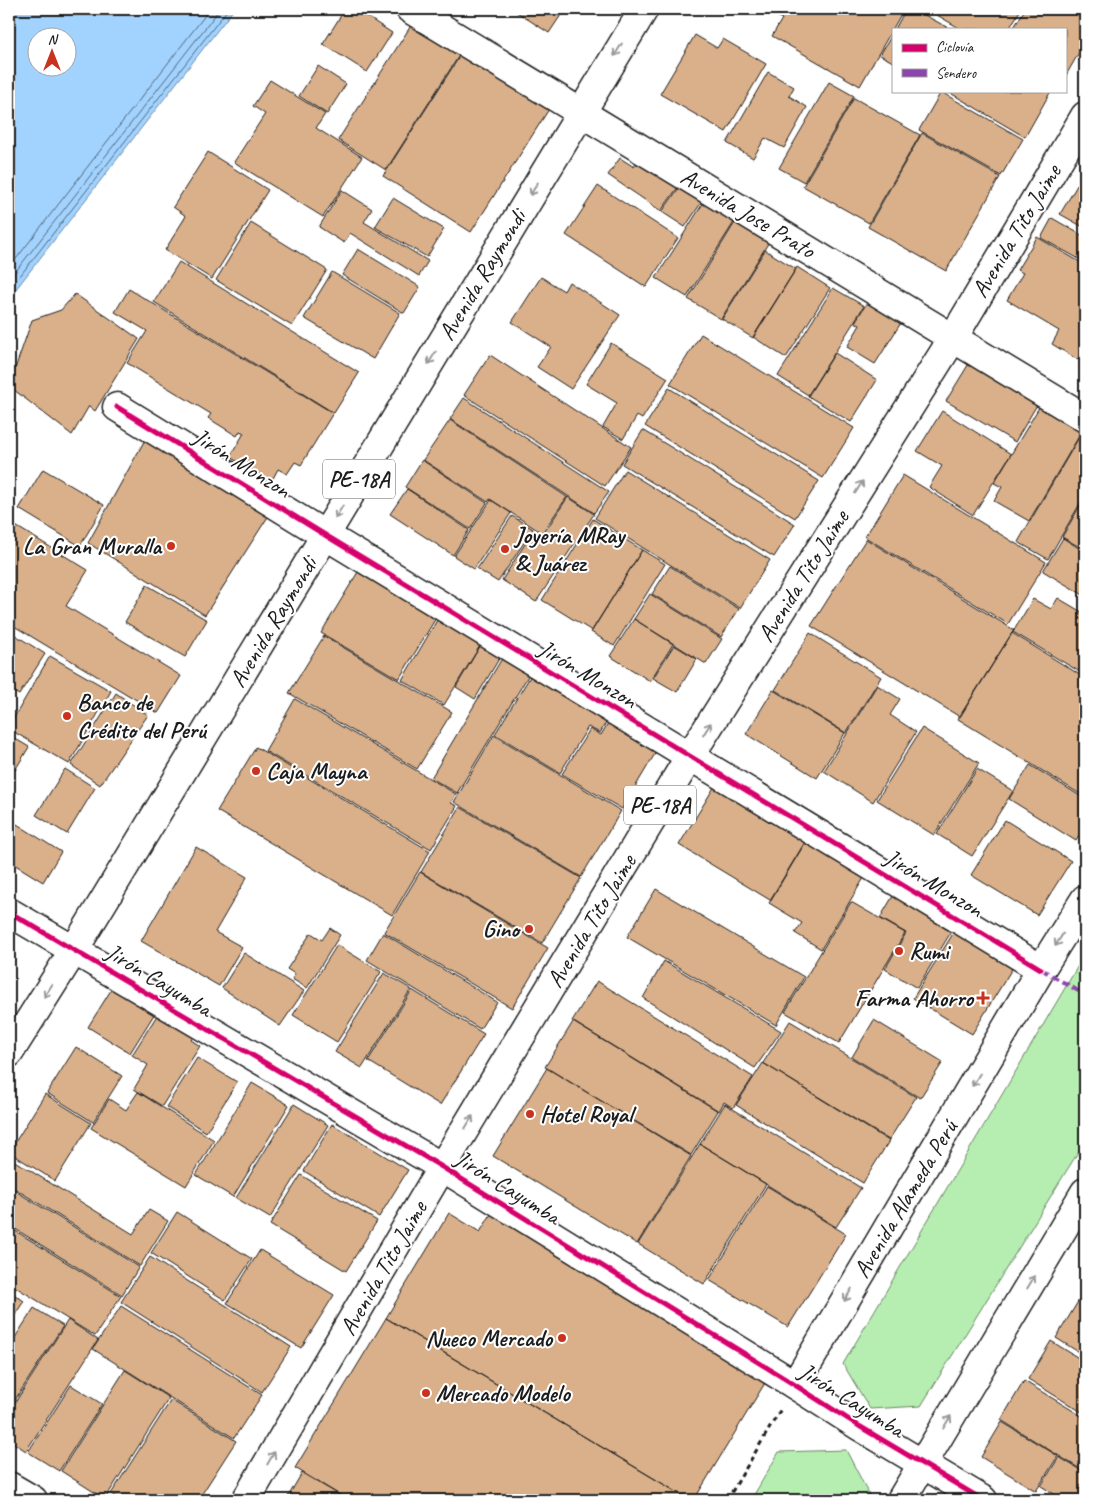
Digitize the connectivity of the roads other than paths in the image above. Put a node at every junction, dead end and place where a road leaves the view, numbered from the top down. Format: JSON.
{"nodes":[{"id":1,"x":410,"y":9,"type":"edge"},
{"id":2,"x":644,"y":9,"type":"edge"},
{"id":3,"x":581,"y":112,"type":"junction"},
{"id":4,"x":1085,"y":116,"type":"edge"},
{"id":5,"x":953,"y":338,"type":"junction"},
{"id":6,"x":116,"y":407,"type":"dead end"},
{"id":7,"x":1085,"y":418,"type":"edge"},
{"id":8,"x":325,"y":535,"type":"junction"},
{"id":9,"x":690,"y":756,"type":"junction"},
{"id":10,"x":1085,"y":899,"type":"edge"},
{"id":11,"x":9,"y":912,"type":"edge"},
{"id":12,"x":74,"y":950,"type":"junction"},
{"id":13,"x":1042,"y":969,"type":"junction"},
{"id":14,"x":9,"y":1053,"type":"edge"},
{"id":15,"x":442,"y":1167,"type":"junction"},
{"id":16,"x":1085,"y":1192,"type":"edge"},
{"id":17,"x":795,"y":1385,"type":"junction"},
{"id":18,"x":922,"y":1463,"type":"junction"},
{"id":19,"x":9,"y":1486,"type":"edge"},
{"id":20,"x":32,"y":1500,"type":"edge"},
{"id":21,"x":246,"y":1500,"type":"edge"},
{"id":22,"x":901,"y":1500,"type":"edge"},
{"id":23,"x":983,"y":1500,"type":"edge"}],
"edges":[{"from":1,"to":3,"type":"main road","name":"Avenida Jose Prato"},
{"from":2,"to":3,"type":"main road","name":"Avenida Raymondi","number":"PE-18A","one_way":true},
{"from":3,"to":5,"type":"main road","name":"Avenida Jose Prato"},
{"from":3,"to":8,"type":"main road","name":"Avenida Raymondi","number":"PE-18A","one_way":true},
{"from":4,"to":5,"type":"main road","name":"Avenida Tito Jaime","number":"PE-18A"},
{"from":5,"to":7,"type":"main road","name":"Avenida Jose Prato"},
{"from":9,"to":5,"type":"main road","name":"Avenida Tito Jaime","number":"PE-18A","one_way":true},
{"from":6,"to":8,"type":"main road","name":"Jirón Monzon"},
{"from":8,"to":9,"type":"main road","name":"Jirón Monzon"},
{"from":8,"to":12,"type":"main road","name":"Avenida Raymondi","number":"PE-18A"},
{"from":9,"to":13,"type":"main road","name":"Jirón Monzon"},
{"from":15,"to":9,"type":"main road","name":"Avenida Tito Jaime","number":"PE-18A","one_way":true},
{"from":10,"to":13,"type":"main road","name":"Avenida Alameda Perú","one_way":true},
{"from":11,"to":12,"type":"main road","name":"Jirón Cayumba"},
{"from":12,"to":14,"type":"main road","name":"Avenida Raymondi","number":"PE-18A","one_way":true},
{"from":12,"to":15,"type":"main road","name":"Jirón Cayumba"},
{"from":13,"to":17,"type":"main road","name":"Avenida Alameda Perú","one_way":true},
{"from":15,"to":17,"type":"main road","name":"Jirón Cayumba"},
{"from":21,"to":15,"type":"main road","name":"Avenida Tito Jaime","number":"PE-18A","one_way":true},
{"from":18,"to":16,"type":"main road","one_way":true},
{"from":17,"to":18,"type":"main road","name":"Jirón Cayumba"},
{"from":18,"to":22,"type":"main road"},
{"from":18,"to":23,"type":"main road","name":"Jirón Cayumba"},
{"from":19,"to":20,"type":"main road"}]}
